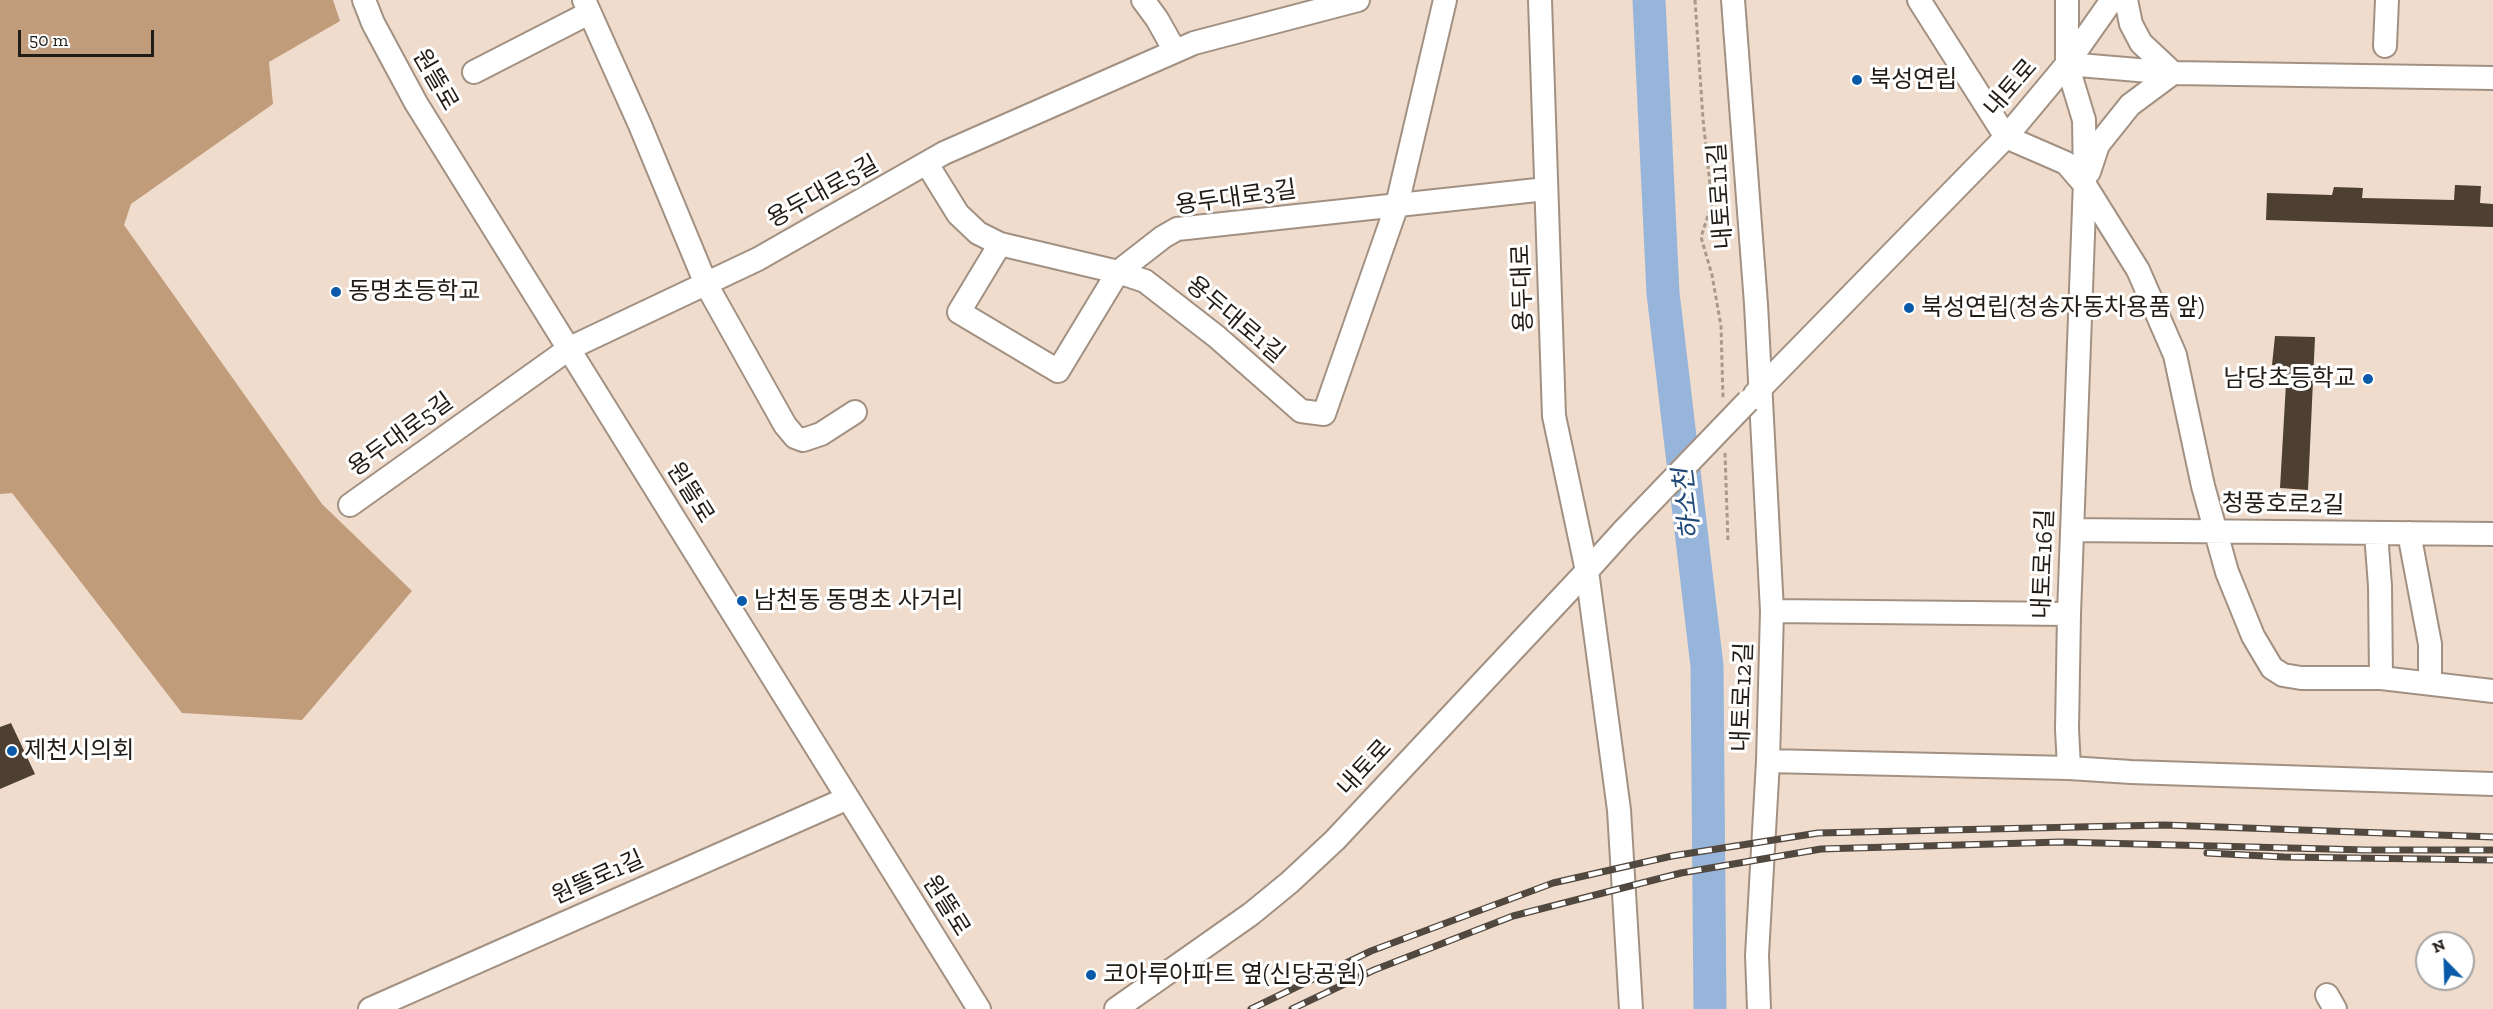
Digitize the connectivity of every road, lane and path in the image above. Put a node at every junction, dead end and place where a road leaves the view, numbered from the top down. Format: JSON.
{"nodes":[{"id":1,"x":364,"y":0,"type":"edge"},
{"id":2,"x":1143,"y":0,"type":"edge"},
{"id":3,"x":1358,"y":0,"type":"edge"},
{"id":4,"x":1445,"y":0,"type":"edge"},
{"id":5,"x":1540,"y":0,"type":"edge"},
{"id":6,"x":1695,"y":0,"type":"edge"},
{"id":7,"x":1733,"y":0,"type":"edge"},
{"id":8,"x":1919,"y":0,"type":"edge"},
{"id":9,"x":2067,"y":0,"type":"edge"},
{"id":10,"x":2112,"y":0,"type":"edge"},
{"id":11,"x":2126,"y":0,"type":"edge"},
{"id":12,"x":2386,"y":0,"type":"edge"},
{"id":13,"x":587,"y":6,"type":"edge"},
{"id":14,"x":2385,"y":46,"type":"dead end"},
{"id":15,"x":1175,"y":51,"type":"junction"},
{"id":16,"x":2067,"y":64,"type":"junction"},
{"id":17,"x":474,"y":72,"type":"dead end"},
{"id":18,"x":2174,"y":73,"type":"junction"},
{"id":19,"x":2493,"y":78,"type":"edge"},
{"id":20,"x":2006,"y":137,"type":"junction"},
{"id":21,"x":927,"y":164,"type":"junction"},
{"id":22,"x":2085,"y":184,"type":"junction"},
{"id":23,"x":1546,"y":189,"type":"junction"},
{"id":24,"x":1397,"y":205,"type":"junction"},
{"id":25,"x":1000,"y":244,"type":"junction"},
{"id":26,"x":1118,"y":272,"type":"junction"},
{"id":27,"x":706,"y":284,"type":"junction"},
{"id":28,"x":570,"y":348,"type":"junction"},
{"id":29,"x":1755,"y":394,"type":"junction"},
{"id":30,"x":1723,"y":405,"type":"dead end"},
{"id":31,"x":855,"y":411,"type":"dead end"},
{"id":32,"x":1725,"y":451,"type":"dead end"},
{"id":33,"x":350,"y":505,"type":"dead end"},
{"id":34,"x":2072,"y":530,"type":"junction"},
{"id":35,"x":2214,"y":531,"type":"junction"},
{"id":36,"x":2376,"y":533,"type":"junction"},
{"id":37,"x":2409,"y":533,"type":"junction"},
{"id":38,"x":2493,"y":534,"type":"edge"},
{"id":39,"x":1728,"y":542,"type":"dead end"},
{"id":40,"x":1587,"y":571,"type":"junction"},
{"id":41,"x":1772,"y":611,"type":"junction"},
{"id":42,"x":2069,"y":614,"type":"junction"},
{"id":43,"x":2381,"y":678,"type":"junction"},
{"id":44,"x":2430,"y":683,"type":"junction"},
{"id":45,"x":2493,"y":691,"type":"edge"},
{"id":46,"x":1768,"y":761,"type":"junction"},
{"id":47,"x":2068,"y":768,"type":"junction"},
{"id":48,"x":2493,"y":783,"type":"edge"},
{"id":49,"x":848,"y":798,"type":"junction"},
{"id":50,"x":370,"y":1009,"type":"edge"},
{"id":51,"x":979,"y":1009,"type":"edge"},
{"id":52,"x":1116,"y":1009,"type":"edge"},
{"id":53,"x":1631,"y":1009,"type":"edge"},
{"id":54,"x":1759,"y":1009,"type":"edge"}],
"edges":[{"from":1,"to":28,"type":"street","name":"원뜰로"},
{"from":2,"to":15,"type":"street"},
{"from":3,"to":15,"type":"street","name":"용두대로5길"},
{"from":4,"to":24,"type":"street"},
{"from":5,"to":23,"type":"street","name":"용두대로"},
{"from":6,"to":30,"type":"path"},
{"from":7,"to":29,"type":"street","name":"내토로11길"},
{"from":8,"to":20,"type":"street"},
{"from":9,"to":16,"type":"street","name":"내토로16길"},
{"from":10,"to":16,"type":"street"},
{"from":11,"to":18,"type":"street"},
{"from":12,"to":14,"type":"street"},
{"from":13,"to":17,"type":"street"},
{"from":13,"to":27,"type":"street"},
{"from":15,"to":21,"type":"street","name":"용두대로5길"},
{"from":16,"to":18,"type":"street","name":"내토로"},
{"from":16,"to":20,"type":"street","name":"내토로"},
{"from":16,"to":22,"type":"street","name":"내토로16길"},
{"from":18,"to":19,"type":"street","name":"내토로"},
{"from":18,"to":22,"type":"street"},
{"from":20,"to":22,"type":"street"},
{"from":20,"to":29,"type":"street","name":"내토로"},
{"from":21,"to":25,"type":"street","name":"용두대로1길"},
{"from":21,"to":27,"type":"street","name":"용두대로5길"},
{"from":22,"to":34,"type":"street","name":"내토로16길"},
{"from":22,"to":35,"type":"street"},
{"from":23,"to":24,"type":"street","name":"용두대로3길"},
{"from":23,"to":40,"type":"street","name":"용두대로"},
{"from":24,"to":26,"type":"street","name":"용두대로3길"},
{"from":24,"to":26,"type":"street","name":"용두대로1길"},
{"from":25,"to":26,"type":"street","name":"용두대로1길"},
{"from":25,"to":26,"type":"street","name":"용두대로3길"},
{"from":27,"to":28,"type":"street","name":"용두대로5길"},
{"from":27,"to":31,"type":"street"},
{"from":28,"to":33,"type":"street","name":"용두대로5길"},
{"from":28,"to":49,"type":"street","name":"원뜰로"},
{"from":29,"to":40,"type":"street","name":"내토로","bridge":true},
{"from":29,"to":41,"type":"street","name":"내토로12길"},
{"from":32,"to":39,"type":"path"},
{"from":34,"to":35,"type":"street","name":"청풍호로2길"},
{"from":34,"to":42,"type":"street","name":"내토로16길"},
{"from":35,"to":36,"type":"street","name":"청풍호로2길"},
{"from":35,"to":43,"type":"street"},
{"from":36,"to":37,"type":"street","name":"청풍호로2길"},
{"from":36,"to":43,"type":"street"},
{"from":37,"to":38,"type":"street","name":"청풍호로2길"},
{"from":37,"to":44,"type":"street"},
{"from":40,"to":52,"type":"street","name":"내토로"},
{"from":40,"to":53,"type":"street","name":"용두대로"},
{"from":41,"to":42,"type":"street"},
{"from":41,"to":46,"type":"street","name":"내토로12길"},
{"from":42,"to":47,"type":"street","name":"내토로16길"},
{"from":43,"to":44,"type":"street"},
{"from":44,"to":45,"type":"street"},
{"from":46,"to":47,"type":"street"},
{"from":46,"to":54,"type":"street","name":"내토로12길"},
{"from":47,"to":48,"type":"street"},
{"from":49,"to":50,"type":"street","name":"원뜰로1길"},
{"from":49,"to":51,"type":"street","name":"원뜰로"}]}
